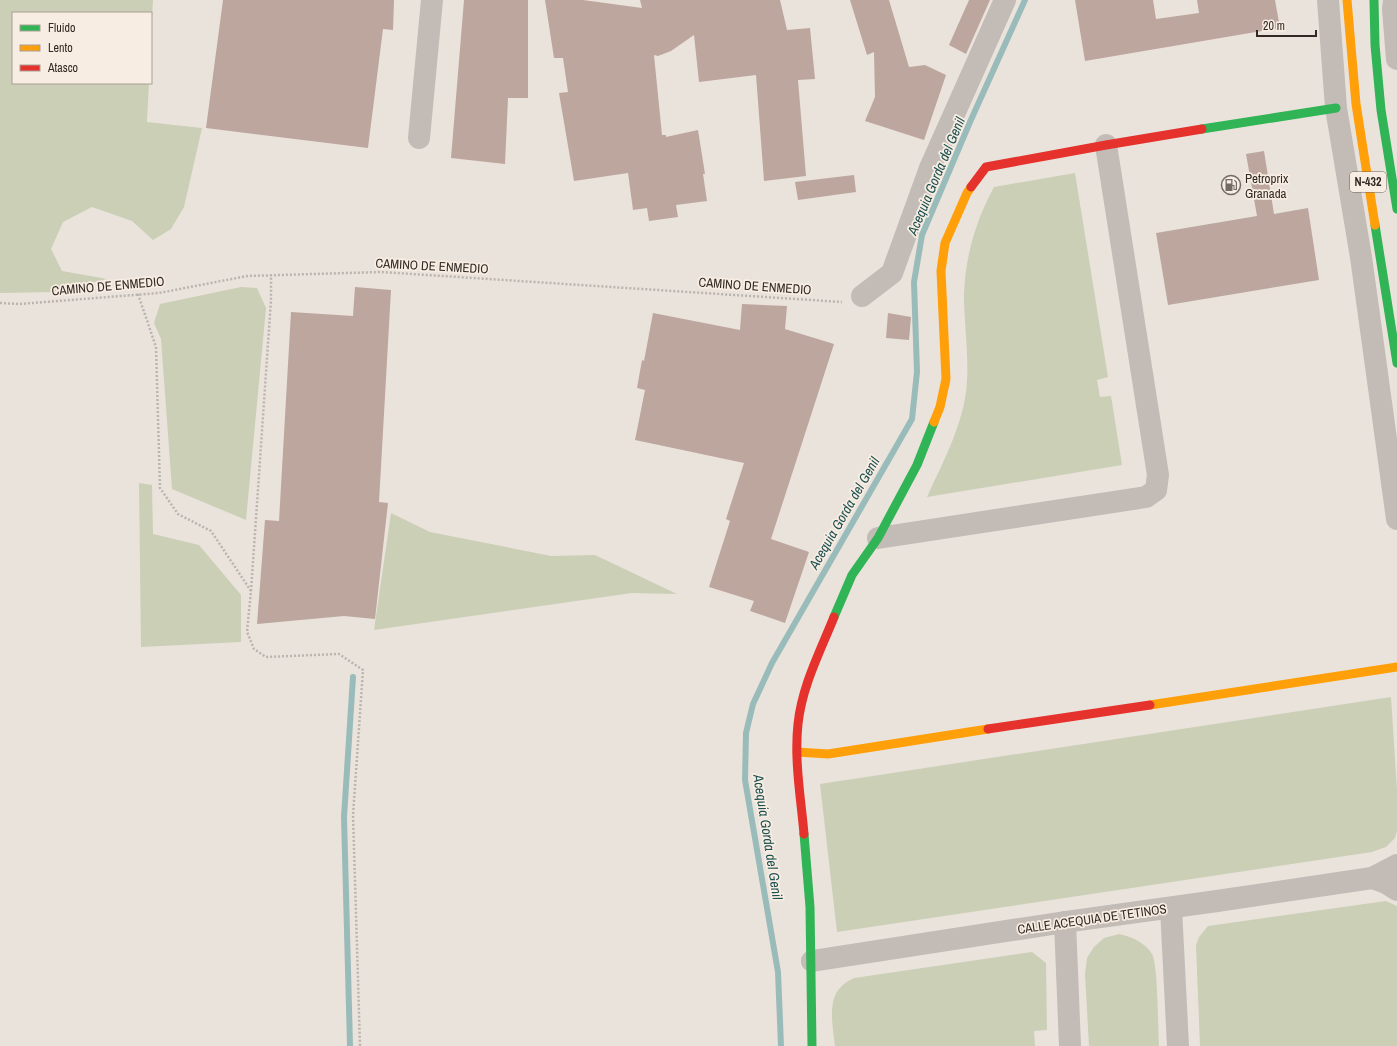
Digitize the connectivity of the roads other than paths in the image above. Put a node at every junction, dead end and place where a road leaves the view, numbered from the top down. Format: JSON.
{"nodes":[{"id":1,"x":432,"y":0,"type":"edge"},
{"id":2,"x":1005,"y":0,"type":"edge"},
{"id":3,"x":1328,"y":0,"type":"edge"},
{"id":4,"x":1347,"y":0,"type":"edge"},
{"id":5,"x":1374,"y":0,"type":"edge"},
{"id":6,"x":1394,"y":0,"type":"edge"},
{"id":7,"x":1397,"y":59,"type":"edge"},
{"id":8,"x":1336,"y":108,"type":"junction"},
{"id":9,"x":420,"y":138,"type":"dead end"},
{"id":10,"x":1106,"y":145,"type":"junction"},
{"id":11,"x":1397,"y":209,"type":"edge"},
{"id":12,"x":862,"y":296,"type":"road end"},
{"id":13,"x":1397,"y":363,"type":"edge"},
{"id":14,"x":1397,"y":519,"type":"edge"},
{"id":15,"x":878,"y":538,"type":"junction"},
{"id":16,"x":1397,"y":667,"type":"edge"},
{"id":17,"x":797,"y":752,"type":"junction"},
{"id":18,"x":1397,"y":864,"type":"edge"},
{"id":19,"x":1372,"y":878,"type":"junction"},
{"id":20,"x":1397,"y":890,"type":"edge"},
{"id":21,"x":1170,"y":908,"type":"junction"},
{"id":22,"x":1064,"y":922,"type":"junction"},
{"id":23,"x":812,"y":961,"type":"junction"},
{"id":24,"x":812,"y":1046,"type":"edge"},
{"id":25,"x":1070,"y":1046,"type":"edge"},
{"id":26,"x":1178,"y":1046,"type":"edge"}],
"edges":[{"from":1,"to":9,"type":"street"},
{"from":2,"to":12,"type":"street"},
{"from":3,"to":8,"type":"street"},
{"from":4,"to":13,"type":"main road","number":"N-432"},
{"from":5,"to":11,"type":"main road","number":"N-432"},
{"from":6,"to":7,"type":"street"},
{"from":8,"to":10,"type":"main road"},
{"from":8,"to":14,"type":"street"},
{"from":10,"to":15,"type":"main road"},
{"from":10,"to":15,"type":"street"},
{"from":15,"to":17,"type":"main road"},
{"from":16,"to":17,"type":"main road"},
{"from":17,"to":23,"type":"main road"},
{"from":18,"to":19,"type":"street","name":"CALLE ACEQUIA DE TETINOS"},
{"from":19,"to":20,"type":"street"},
{"from":19,"to":21,"type":"street","name":"CALLE ACEQUIA DE TETINOS"},
{"from":21,"to":22,"type":"street","name":"CALLE ACEQUIA DE TETINOS"},
{"from":21,"to":26,"type":"street"},
{"from":22,"to":23,"type":"street","name":"CALLE ACEQUIA DE TETINOS"},
{"from":22,"to":25,"type":"street"},
{"from":23,"to":24,"type":"main road"}]}
